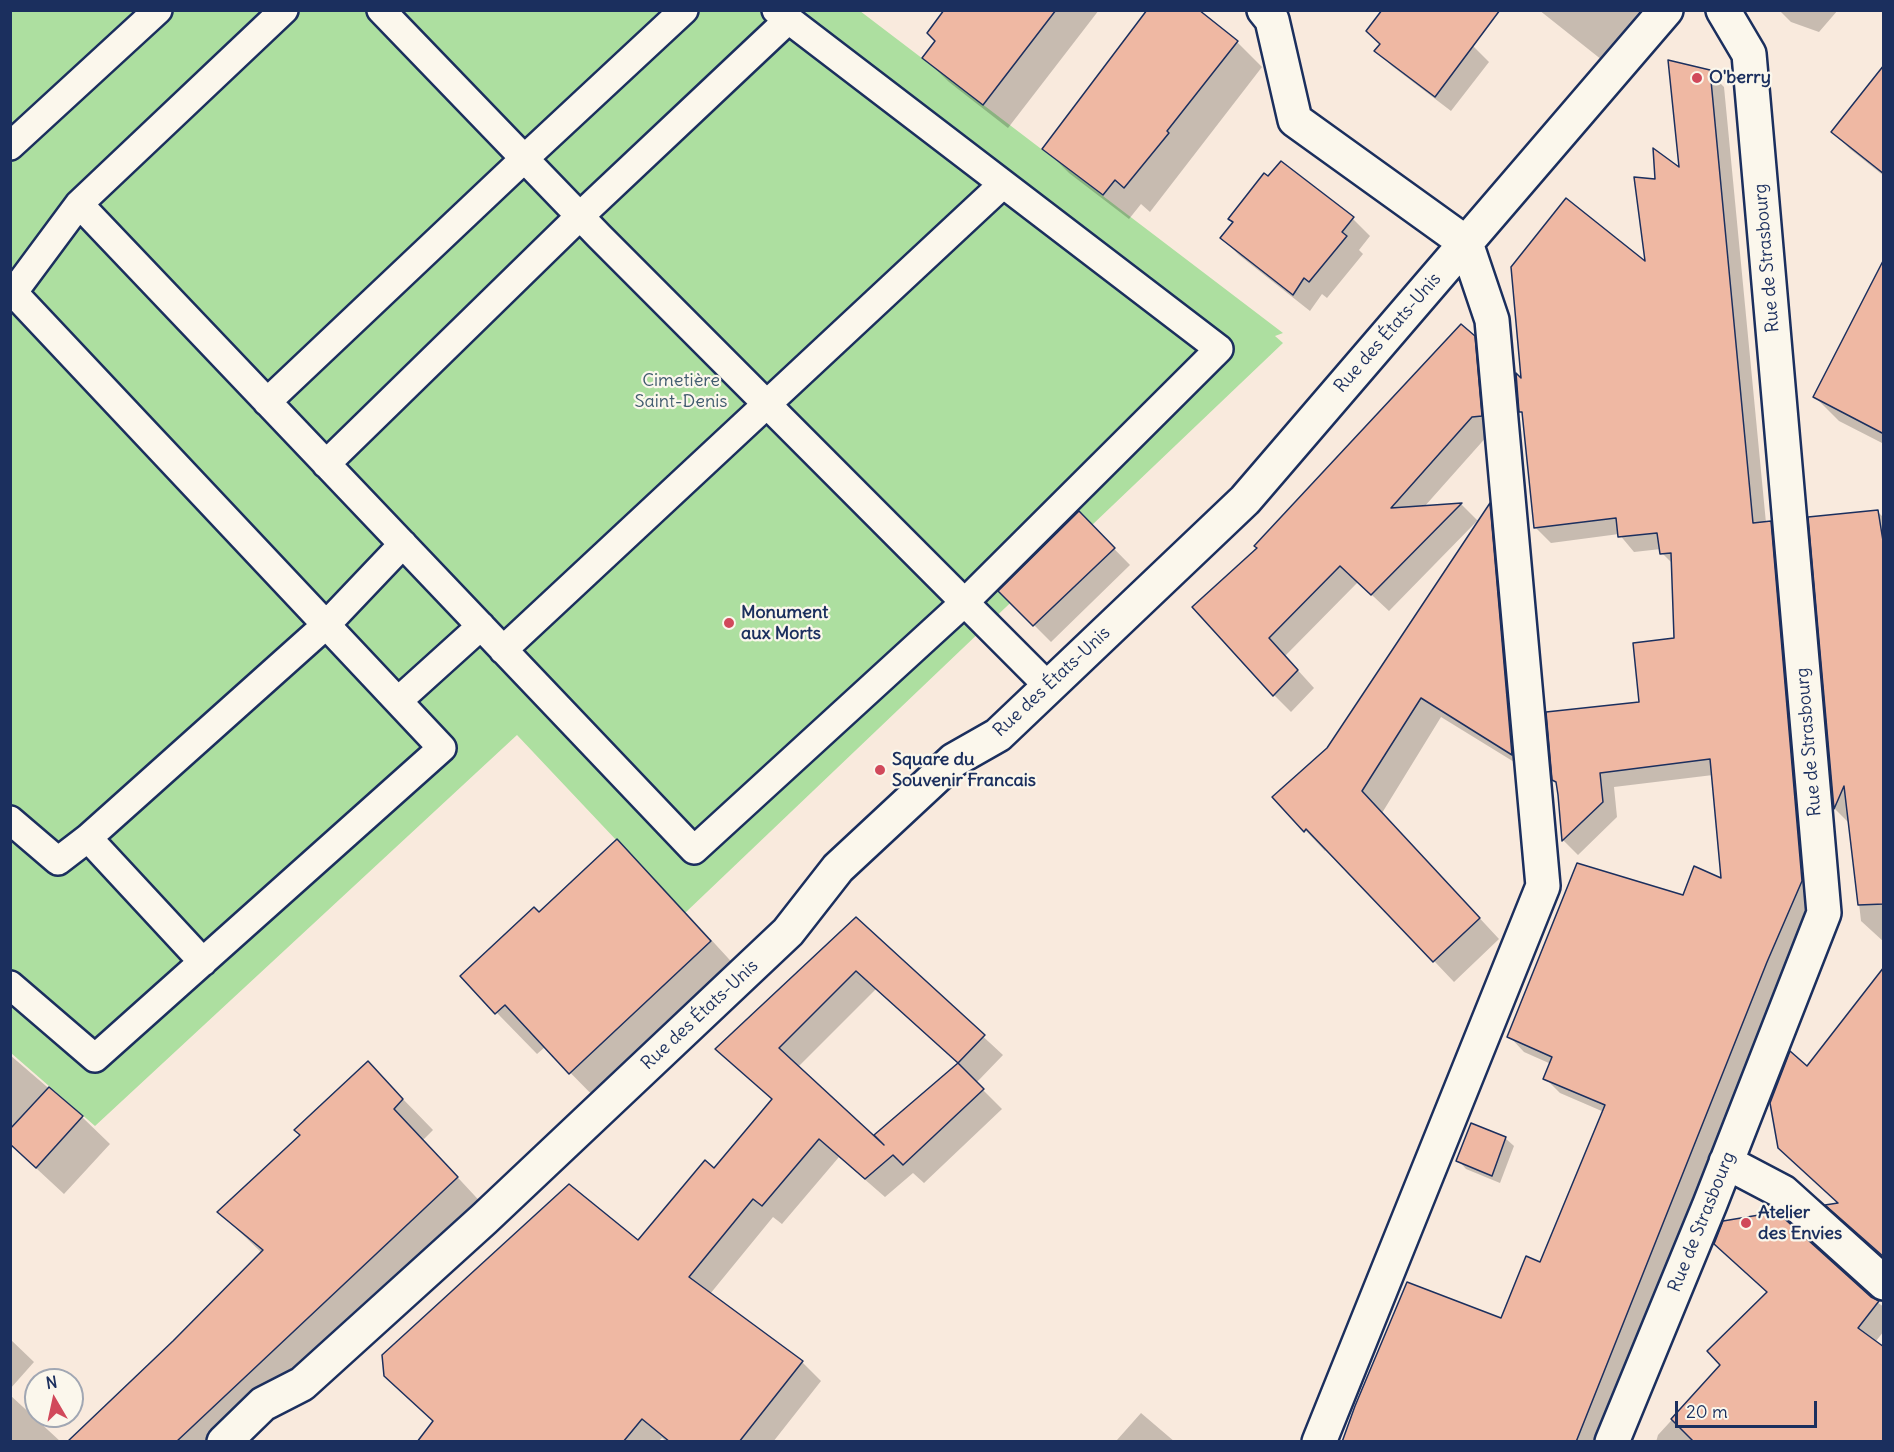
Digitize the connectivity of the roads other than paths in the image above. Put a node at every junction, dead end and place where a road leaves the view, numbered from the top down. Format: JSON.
{"nodes":[{"id":1,"x":158,"y":10,"type":"edge"},
{"id":2,"x":284,"y":10,"type":"edge"},
{"id":3,"x":381,"y":10,"type":"edge"},
{"id":4,"x":684,"y":10,"type":"edge"},
{"id":5,"x":1264,"y":10,"type":"edge"},
{"id":6,"x":1665,"y":10,"type":"edge"},
{"id":7,"x":1723,"y":10,"type":"edge"},
{"id":8,"x":782,"y":15,"type":"edge"},
{"id":9,"x":10,"y":146,"type":"edge"},
{"id":10,"x":525,"y":158,"type":"junction"},
{"id":11,"x":1003,"y":184,"type":"junction"},
{"id":12,"x":79,"y":204,"type":"junction"},
{"id":13,"x":580,"y":216,"type":"junction"},
{"id":14,"x":1466,"y":243,"type":"junction"},
{"id":15,"x":12,"y":293,"type":"edge"},
{"id":16,"x":267,"y":402,"type":"junction"},
{"id":17,"x":768,"y":404,"type":"junction"},
{"id":18,"x":326,"y":464,"type":"junction"},
{"id":19,"x":403,"y":544,"type":"junction"},
{"id":20,"x":966,"y":602,"type":"junction"},
{"id":21,"x":326,"y":625,"type":"junction"},
{"id":22,"x":481,"y":626,"type":"junction"},
{"id":23,"x":503,"y":650,"type":"junction"},
{"id":24,"x":1049,"y":687,"type":"junction"},
{"id":25,"x":398,"y":701,"type":"junction"},
{"id":26,"x":10,"y":820,"type":"edge"},
{"id":27,"x":88,"y":838,"type":"junction"},
{"id":28,"x":203,"y":962,"type":"junction"},
{"id":29,"x":10,"y":985,"type":"edge"},
{"id":30,"x":1726,"y":1161,"type":"junction"},
{"id":31,"x":1884,"y":1283,"type":"edge"},
{"id":32,"x":224,"y":1442,"type":"edge"},
{"id":33,"x":1319,"y":1442,"type":"edge"},
{"id":34,"x":1612,"y":1442,"type":"edge"}],
"edges":[{"from":1,"to":9,"type":"lane"},
{"from":2,"to":12,"type":"lane"},
{"from":3,"to":10,"type":"lane"},
{"from":4,"to":10,"type":"lane"},
{"from":5,"to":14,"type":"street"},
{"from":6,"to":14,"type":"street","name":"Rue des États-Unis"},
{"from":7,"to":30,"type":"street","name":"Rue de Strasbourg"},
{"from":8,"to":11,"type":"lane"},
{"from":8,"to":13,"type":"lane"},
{"from":10,"to":13,"type":"lane"},
{"from":10,"to":16,"type":"lane"},
{"from":11,"to":17,"type":"lane"},
{"from":11,"to":20,"type":"lane"},
{"from":12,"to":15,"type":"lane"},
{"from":12,"to":16,"type":"lane"},
{"from":13,"to":17,"type":"lane"},
{"from":13,"to":18,"type":"lane"},
{"from":14,"to":24,"type":"street","name":"Rue des États-Unis"},
{"from":14,"to":33,"type":"street"},
{"from":15,"to":21,"type":"lane"},
{"from":16,"to":18,"type":"lane"},
{"from":17,"to":20,"type":"lane"},
{"from":17,"to":23,"type":"lane"},
{"from":18,"to":19,"type":"lane"},
{"from":19,"to":21,"type":"lane"},
{"from":19,"to":22,"type":"lane"},
{"from":20,"to":23,"type":"lane"},
{"from":20,"to":24,"type":"lane"},
{"from":21,"to":25,"type":"lane"},
{"from":21,"to":27,"type":"lane"},
{"from":22,"to":23,"type":"lane"},
{"from":22,"to":25,"type":"lane"},
{"from":24,"to":32,"type":"street","name":"Rue des États-Unis"},
{"from":25,"to":28,"type":"lane"},
{"from":26,"to":27,"type":"lane"},
{"from":27,"to":28,"type":"lane"},
{"from":28,"to":29,"type":"lane"},
{"from":30,"to":31,"type":"street"},
{"from":30,"to":34,"type":"street","name":"Rue de Strasbourg"}]}
